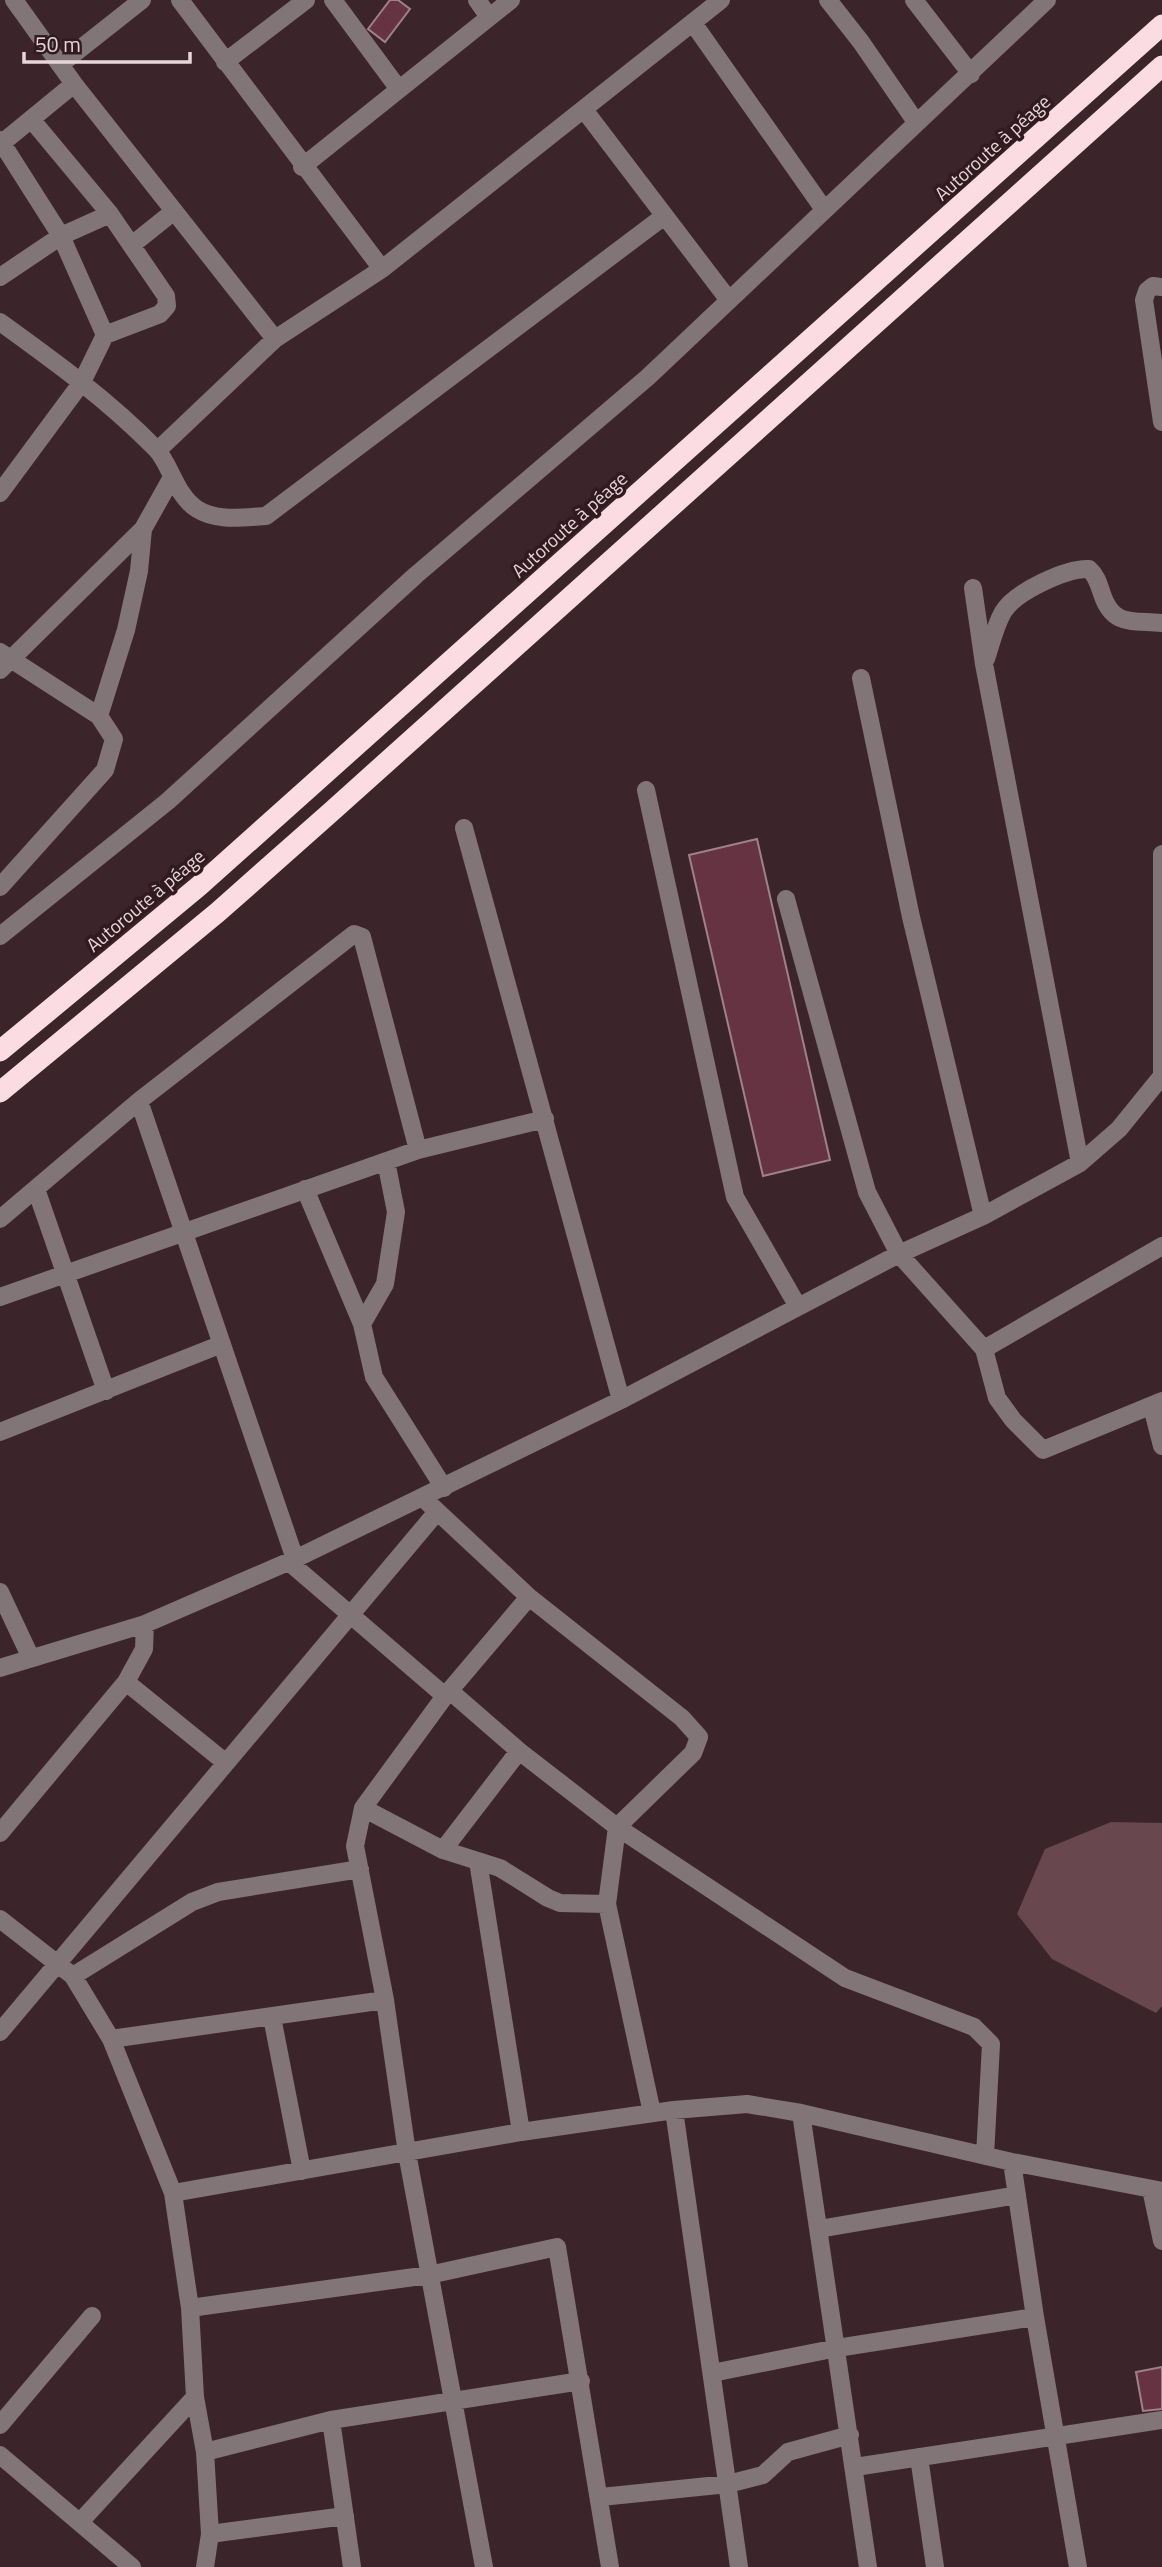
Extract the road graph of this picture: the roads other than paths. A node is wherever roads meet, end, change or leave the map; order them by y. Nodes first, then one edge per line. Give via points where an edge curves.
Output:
1 (14, 0) edge
2 (142, 0) edge
3 (180, 0) edge
4 (306, 0) edge
5 (333, 0) edge
6 (477, 0) edge
7 (511, 0) edge
8 (721, 0) edge
9 (828, 0) edge
10 (914, 0) edge
11 (1046, 0) edge
12 (489, 17) junction
13 (693, 23) junction
14 (1162, 25) edge
15 (225, 62) junction
16 (61, 64) junction
17 (1162, 66) edge
18 (971, 74) junction
19 (74, 84) junction
20 (398, 88) junction
21 (585, 111) junction
22 (31, 119) junction
23 (916, 122) junction
24 (1, 141) edge
25 (302, 167) junction
26 (823, 208) junction
27 (173, 212) junction
28 (110, 214) junction
29 (663, 217) junction
30 (61, 236) junction
31 (132, 244) junction
32 (382, 269) junction
33 (0, 277) edge
34 (1162, 287) edge
35 (728, 299) junction
36 (0, 322) edge
37 (105, 335) junction
38 (275, 339) junction
39 (82, 382) junction
40 (1162, 422) edge
41 (158, 450) junction
42 (171, 479) junction
43 (0, 493) edge
44 (144, 529) junction
45 (973, 589) dead end
46 (1162, 623) edge
47 (3, 660) edge
48 (984, 664) junction
49 (861, 678) dead end
50 (99, 716) junction
51 (646, 790) dead end
52 (464, 828) dead end
53 (1162, 857) edge
54 (0, 887) edge
55 (786, 900) dead end
56 (0, 936) edge
57 (0, 1051) edge
58 (1162, 1077) edge
59 (0, 1092) edge
60 (139, 1101) junction
61 (545, 1119) junction
62 (418, 1150) junction
63 (386, 1161) junction
64 (1080, 1163) junction
65 (36, 1189) junction
66 (306, 1189) junction
67 (983, 1216) junction
68 (0, 1219) edge
69 (185, 1233) junction
70 (1162, 1246) edge
71 (900, 1254) junction
72 (65, 1272) junction
73 (0, 1297) edge
74 (797, 1305) junction
75 (362, 1324) junction
76 (222, 1344) junction
77 (984, 1349) junction
78 (106, 1391) junction
79 (621, 1400) junction
80 (1157, 1404) edge
81 (0, 1432) edge
82 (1162, 1446) edge
83 (444, 1488) junction
84 (423, 1498) junction
85 (436, 1513) junction
86 (292, 1560) junction
87 (0, 1592) edge
88 (529, 1597) junction
89 (350, 1615) junction
90 (145, 1624) junction
91 (30, 1656) junction
92 (0, 1668) edge
93 (126, 1682) junction
94 (447, 1694) junction
95 (519, 1751) junction
96 (226, 1763) junction
97 (363, 1808) junction
98 (617, 1827) junction
99 (0, 1833) edge
100 (443, 1850) junction
101 (478, 1861) junction
102 (360, 1869) junction
103 (607, 1905) junction
104 (0, 1919) edge
105 (56, 1965) junction
106 (73, 1976) junction
107 (385, 2000) junction
108 (272, 2017) junction
109 (0, 2032) edge
110 (111, 2039) junction
111 (674, 2110) junction
112 (652, 2113) junction
113 (801, 2113) junction
114 (521, 2132) junction
115 (407, 2153) junction
116 (985, 2156) junction
117 (1012, 2162) junction
118 (302, 2171) junction
119 (1157, 2190) edge
120 (173, 2193) junction
121 (1017, 2195) junction
122 (819, 2229) junction
123 (1162, 2241) edge
124 (429, 2274) junction
125 (190, 2308) junction
126 (92, 2316) dead end
127 (1035, 2317) junction
128 (837, 2348) junction
129 (712, 2373) junction
130 (581, 2381) junction
131 (195, 2397) junction
132 (454, 2399) junction
133 (331, 2420) junction
134 (1162, 2420) edge
135 (0, 2425) edge
136 (850, 2435) junction
137 (1057, 2436) junction
138 (205, 2452) junction
139 (0, 2455) edge
140 (919, 2457) junction
141 (855, 2467) junction
142 (728, 2484) junction
143 (600, 2497) junction
144 (345, 2516) junction
145 (80, 2522) junction
146 (210, 2534) junction
147 (930, 2566) edge
148 (132, 2567) edge
149 (205, 2567) edge
150 (352, 2567) edge
151 (484, 2567) edge
152 (610, 2567) edge
153 (739, 2567) edge
154 (867, 2567) edge
155 (1078, 2567) edge

1 - 16 street
2 - 16 street
3 - 15 street
4 - 15 street
5 - 20 street
6 - 12 street
7 - 12 street
8 - 13 street
9 - 23 street
10 - 18 street
11 - 18 street
12 - 20 street
13 - 21 street
13 - 26 street
14 - 57 highway, Autoroute à péage via 199,886
15 - 25 street
16 - 19 street
17 - 59 highway via 270,866
18 - 23 street
19 - 22 street
19 - 27 street
20 - 25 street
21 - 29 street
21 - 32 street
22 - 24 street
22 - 28 street
23 - 26 street
24 - 30 street
25 - 32 street
26 - 35 street
27 - 31 street
27 - 38 street
28 - 30 street
28 - 31 street
29 - 35 street
29 - 42 street via 266,516 222,518 197,509
30 - 33 street
30 - 37 street
31 - 37 street via 166,296 167,306 160,314
32 - 38 street
34 - 40 street via 1153,286 1144,300
35 - 56 street via 648,377 416,575 168,800
36 - 39 street
37 - 39 street
38 - 41 street
39 - 41 street
39 - 43 street
41 - 42 street
42 - 44 street
44 - 47 street
44 - 50 street via 126,630
45 - 48 street
46 - 48 street via 1115,617 1095,575 1082,569 1040,583 1004,611
47 - 50 street
48 - 64 street
49 - 67 street via 911,917
50 - 54 street via 114,739 105,770
51 - 74 street via 736,1196
52 - 61 street
53 - 58 street
55 - 71 street via 867,1192
58 - 64 street via 1119,1129
60 - 62 street via 358,933
60 - 65 street
60 - 69 street
61 - 62 street
61 - 79 street
62 - 63 street
63 - 66 street
63 - 75 street via 396,1212 385,1284
64 - 67 street
65 - 68 street
65 - 72 street
66 - 69 street
66 - 75 street
67 - 71 street
69 - 72 street
69 - 76 street
70 - 77 street
71 - 74 street
71 - 77 street
72 - 73 street
72 - 78 street
74 - 79 street
75 - 83 street via 374,1377
76 - 78 street
76 - 86 street
77 - 80 street via 997,1398 1043,1450
78 - 81 street
79 - 83 street
80 - 82 street
83 - 84 street
84 - 85 street
84 - 86 street
85 - 88 street
85 - 89 street
86 - 89 street
86 - 90 street
87 - 91 street
88 - 94 street
88 - 98 street via 682,1718 699,1737 693,1753
89 - 94 street
89 - 96 street
90 - 91 street
90 - 93 street via 144,1649
91 - 92 street
93 - 96 street
93 - 99 street
94 - 95 street
94 - 97 street
95 - 98 street
95 - 100 street
96 - 105 street
97 - 100 street
97 - 102 street via 355,1846
98 - 103 street
98 - 116 street via 845,1978 974,2027 991,2044
100 - 101 street
101 - 103 street via 500,1868 560,1903
101 - 114 street
102 - 106 street via 218,1892 192,1902
102 - 107 street
103 - 112 street
104 - 105 street
105 - 106 street
105 - 109 street
106 - 110 street
107 - 108 street
107 - 115 street
108 - 110 street
108 - 118 street
110 - 120 street
111 - 112 street
111 - 113 street via 747,2104
111 - 129 street
112 - 114 street
113 - 116 street
113 - 122 street
114 - 115 street
115 - 118 street
115 - 124 street
116 - 117 street
117 - 119 street
117 - 121 street
118 - 120 street
119 - 123 street
120 - 125 street
121 - 122 street
121 - 127 street
122 - 128 street
124 - 125 street
124 - 130 street via 557,2247
124 - 132 street
125 - 131 street
126 - 135 street
127 - 128 street
127 - 137 street
128 - 129 street
128 - 136 street
129 - 142 street
130 - 132 street
130 - 143 street
131 - 138 street
131 - 145 street
132 - 133 street
132 - 151 street
133 - 138 street
133 - 144 street
134 - 137 street
136 - 141 street
136 - 142 street via 788,2452 763,2475
137 - 140 street
137 - 155 street
138 - 146 street
139 - 145 street
140 - 141 street
140 - 147 street
141 - 154 street
142 - 143 street
142 - 153 street
143 - 152 street
144 - 146 street
144 - 150 street
145 - 148 street
146 - 149 street

